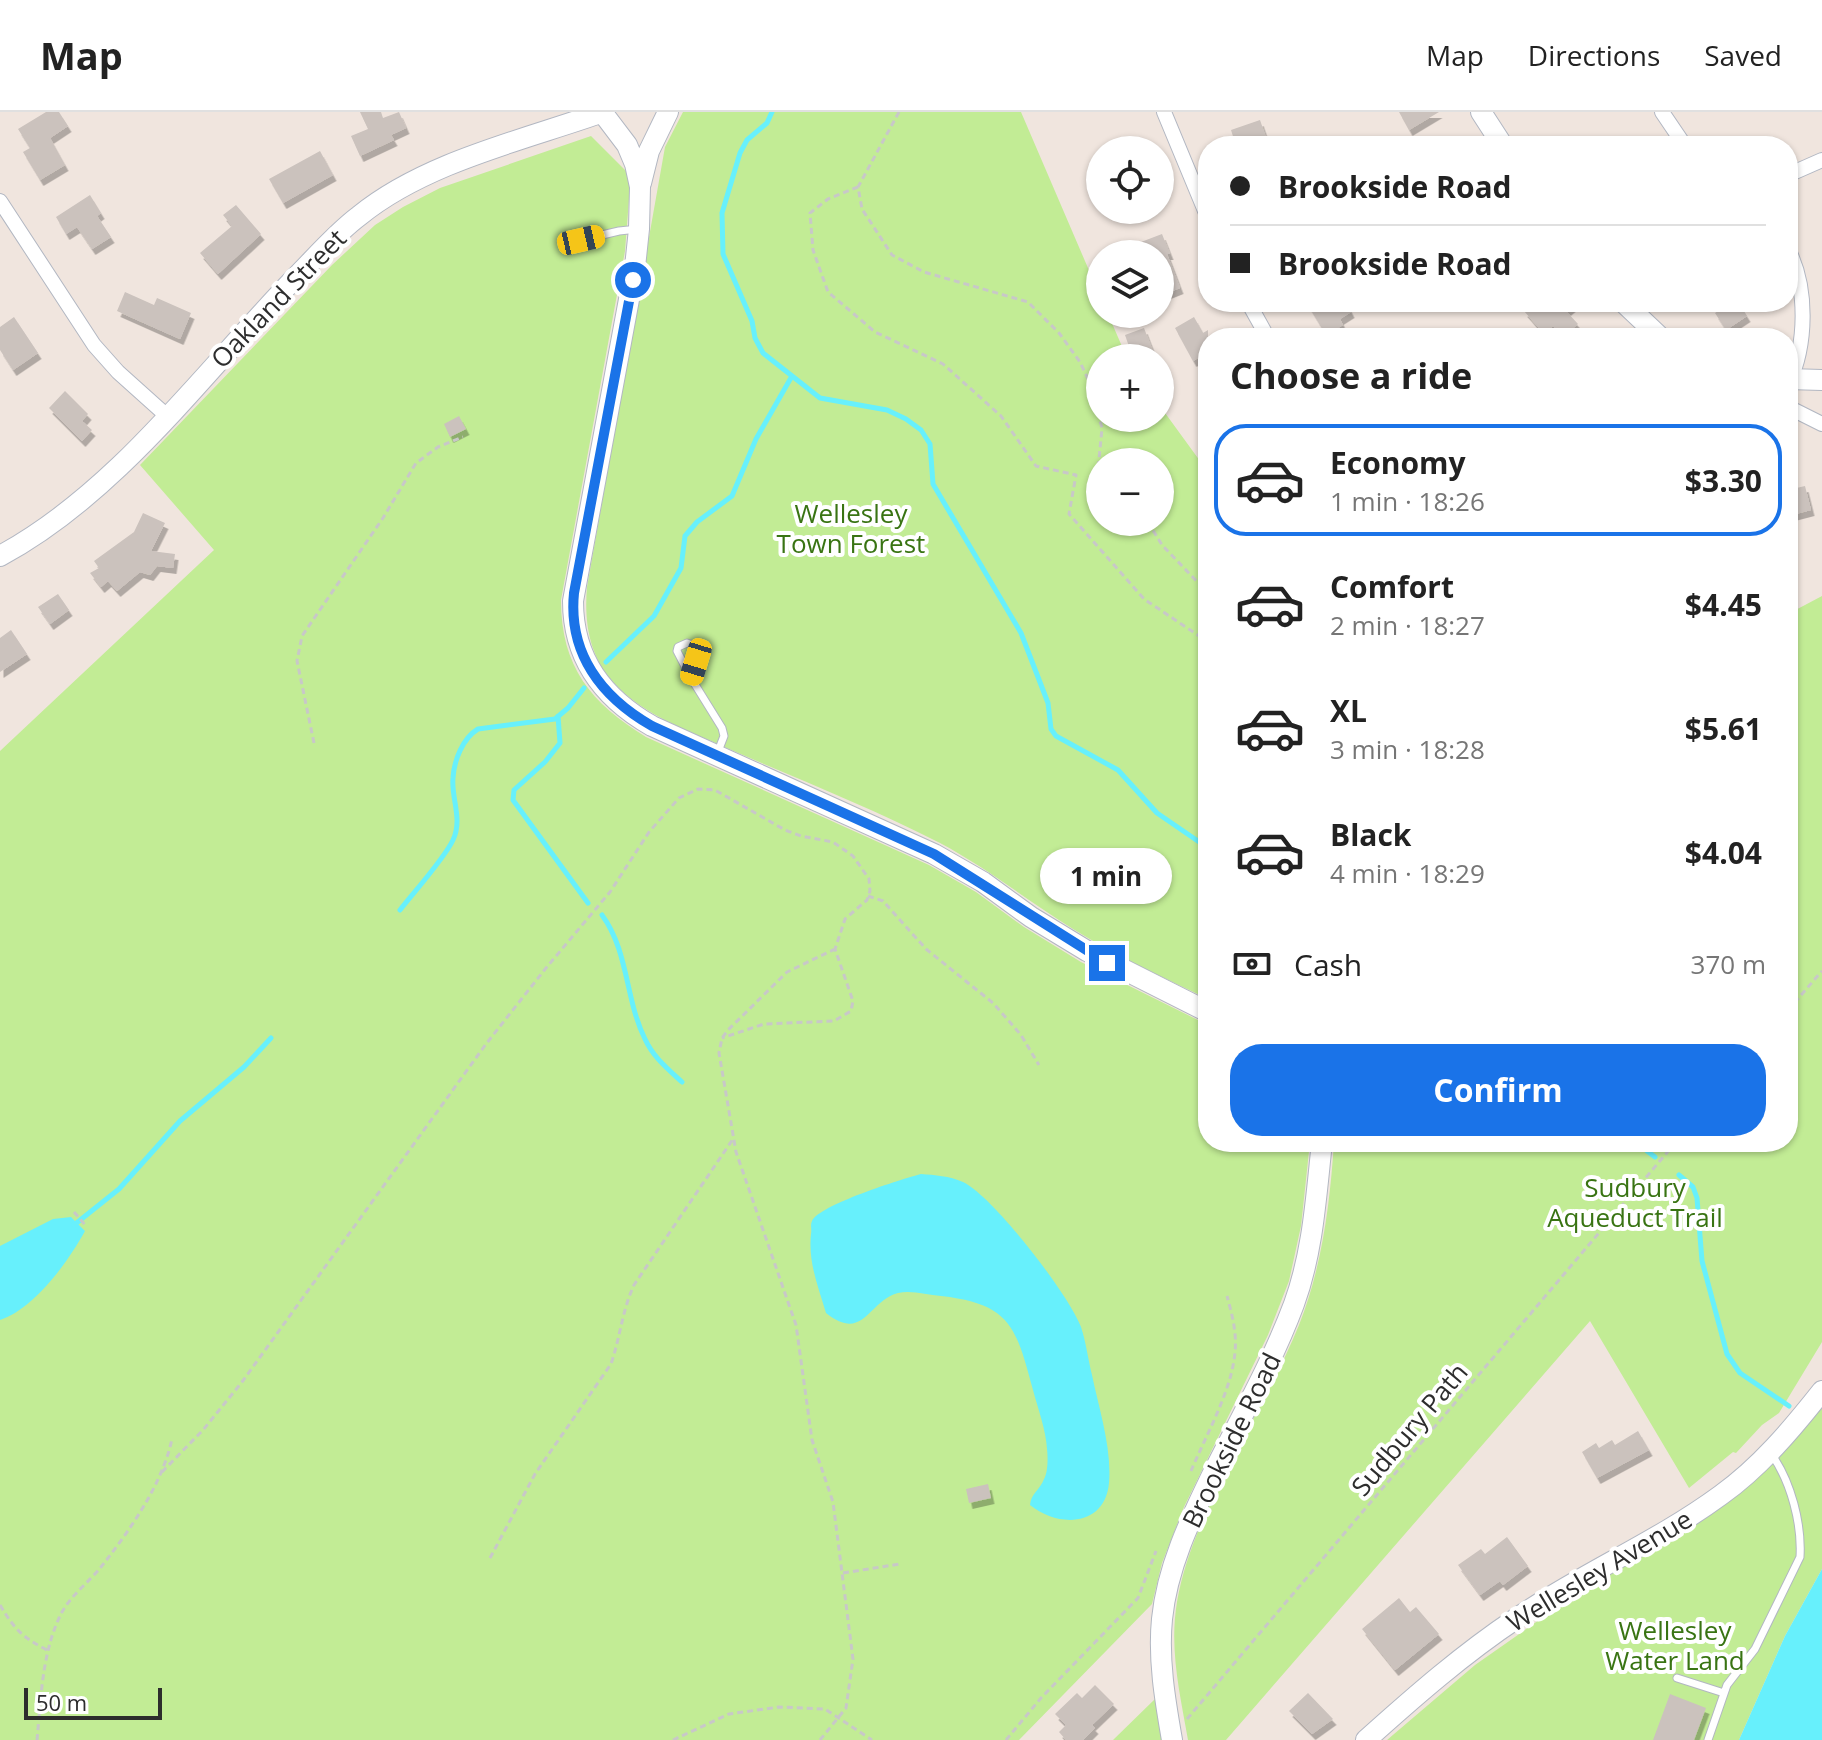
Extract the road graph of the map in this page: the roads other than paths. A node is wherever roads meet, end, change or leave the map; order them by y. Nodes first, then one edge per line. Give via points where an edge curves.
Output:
1 (603, 112) edge
2 (668, 112) edge
3 (1164, 112) edge
4 (1481, 112) edge
5 (1662, 112) edge
6 (1497, 136) edge
7 (1678, 136) edge
8 (1822, 160) edge
9 (1798, 171) edge
10 (640, 187) junction
11 (1198, 194) edge
12 (0, 201) edge
13 (639, 229) junction
14 (581, 240) dead end
15 (1798, 274) edge
16 (1634, 312) edge
17 (1650, 328) edge
18 (1798, 351) edge
19 (1822, 380) edge
20 (1798, 381) edge
21 (1798, 412) edge
22 (167, 416) junction
23 (1822, 424) edge
24 (0, 556) edge
25 (691, 678) dead end
26 (716, 756) junction
27 (1198, 1007) edge
28 (1321, 1152) edge
29 (1822, 1391) edge
30 (1770, 1452) junction
31 (1677, 1678) dead end
32 (1724, 1693) junction
33 (1172, 1738) edge
34 (1366, 1740) edge
35 (1708, 1740) edge

1 - 10 street via 631,155
1 - 22 street, Oakland Street via 438,171 371,207 318,254
2 - 10 street via 649,151
3 - 11 street
4 - 6 street
5 - 7 street
8 - 9 street
10 - 13 street
12 - 22 street via 94,345
13 - 14 lane
13 - 26 street via 575,585 574,625 585,662 612,699 652,726
15 - 18 street
16 - 17 street
19 - 20 street
21 - 23 street
22 - 24 street, Oakland Street via 77,503
25 - 26 lane via 722,728
26 - 27 street via 934,854 1087,951
28 - 33 street, Brookside Road via 1313,1228 1294,1303 1195,1511 1168,1583 1161,1639
29 - 30 street, Wellesley Avenue
30 - 32 lane via 1788,1487 1800,1557 1760,1640
30 - 34 street, Wellesley Avenue via 1711,1502 1486,1640
31 - 32 lane
32 - 35 lane

